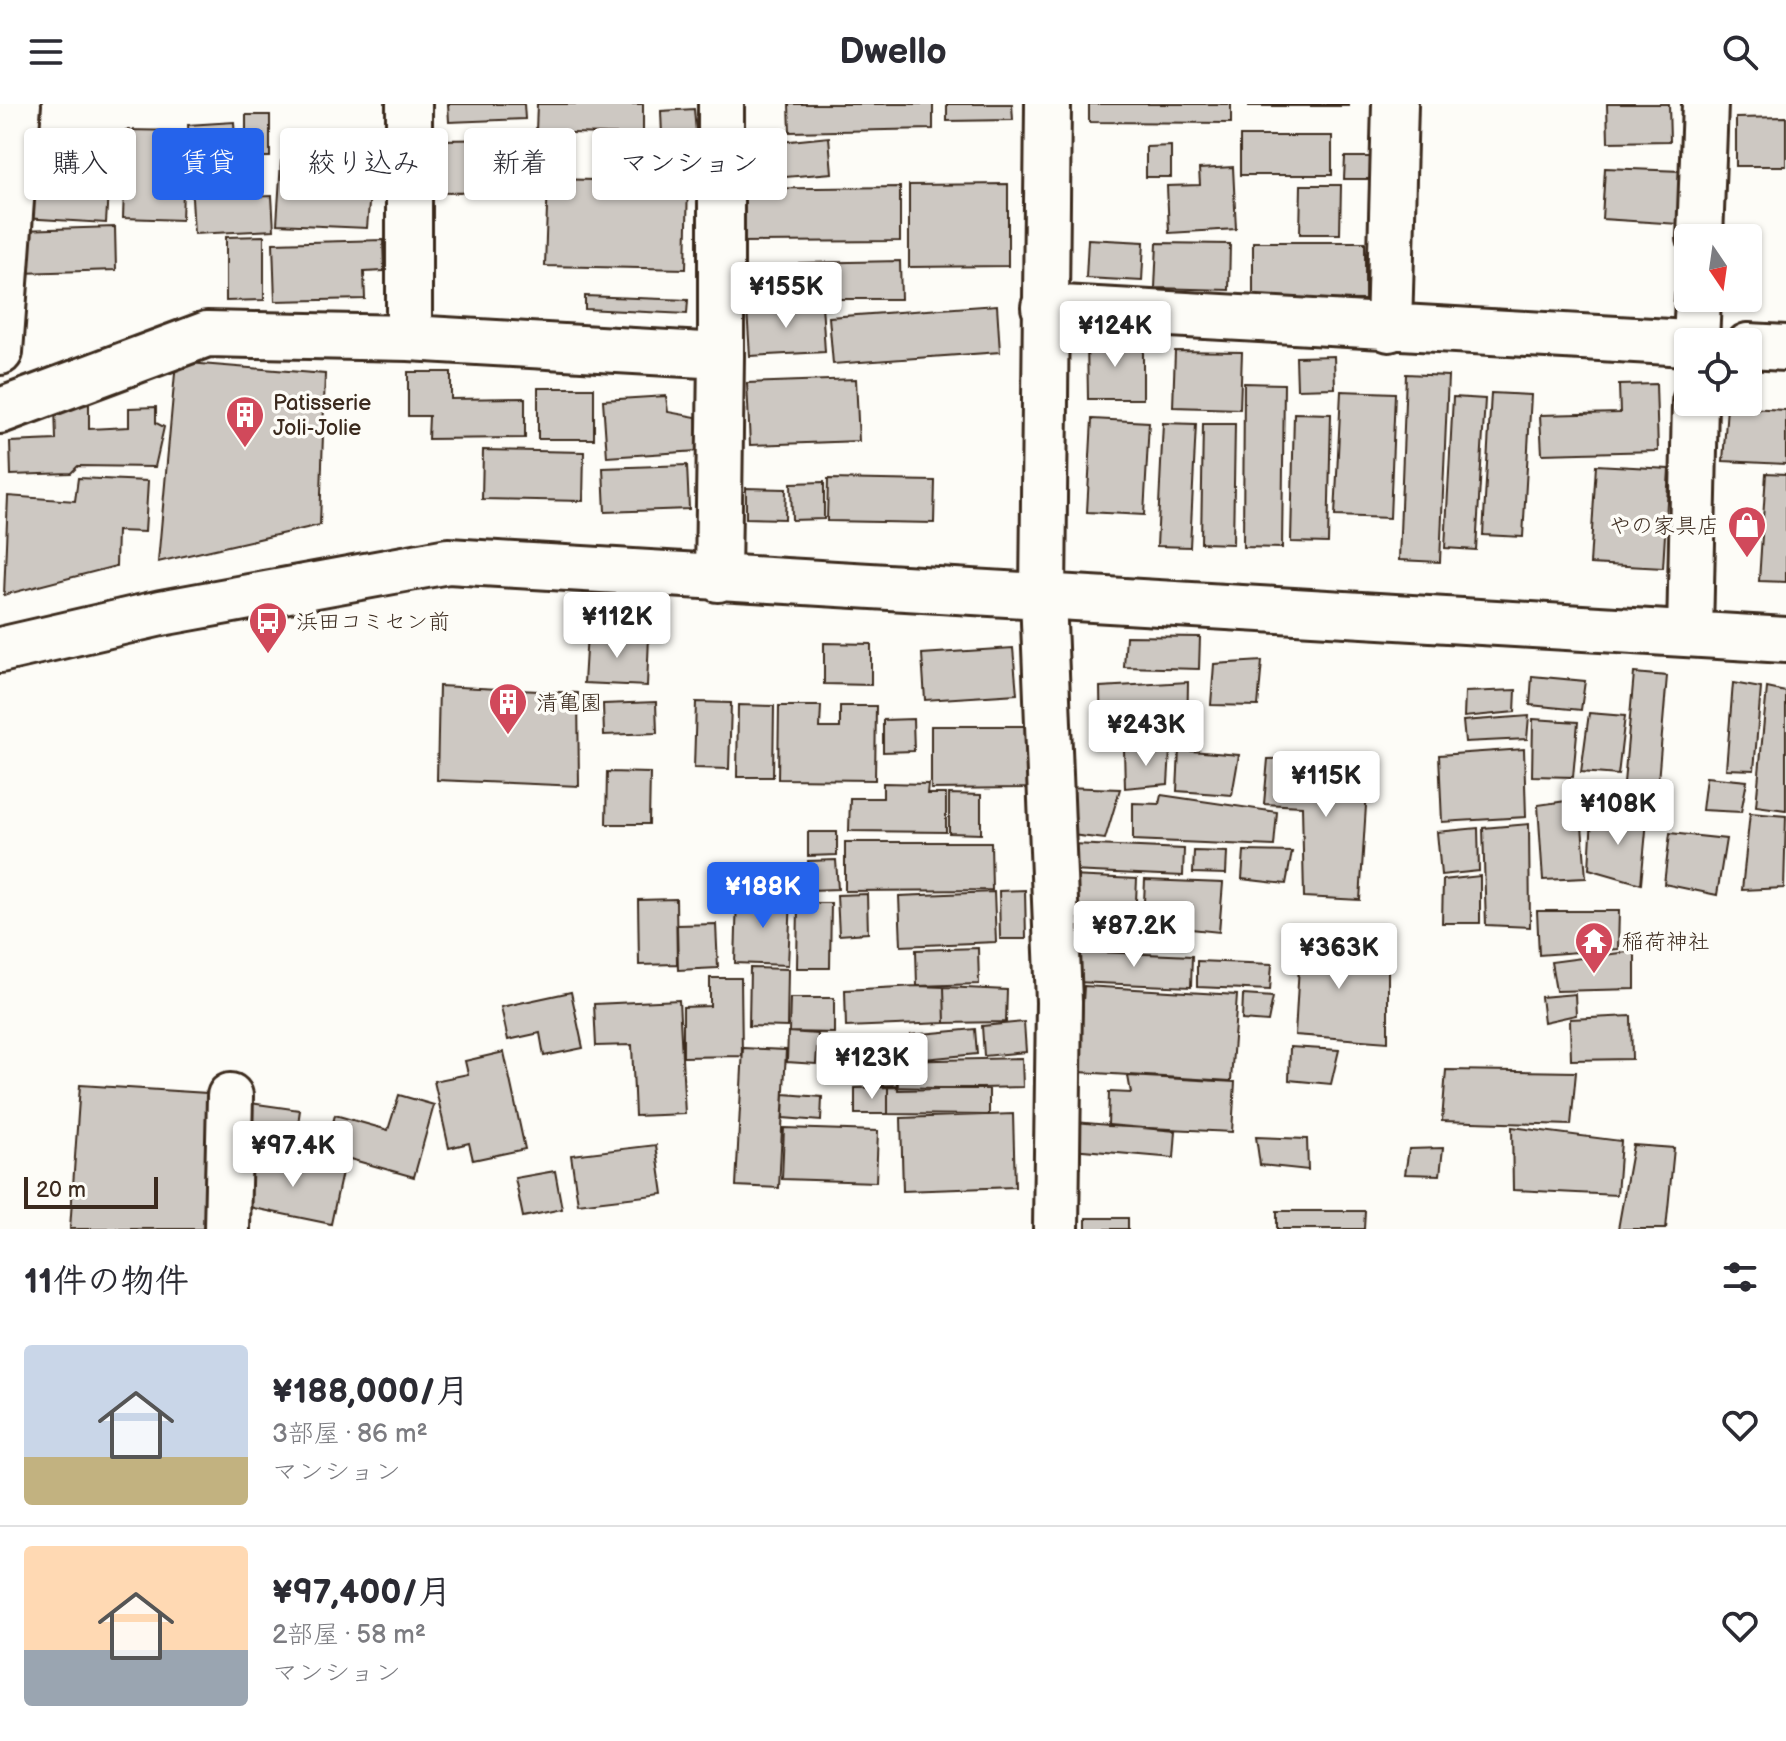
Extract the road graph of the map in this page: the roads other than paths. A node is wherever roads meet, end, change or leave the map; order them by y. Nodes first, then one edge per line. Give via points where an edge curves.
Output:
1 (18, 104) edge
2 (409, 104) edge
3 (721, 104) edge
4 (1048, 104) edge
5 (1395, 104) edge
6 (1705, 104) edge
7 (1701, 224) edge
8 (1044, 307) junction
9 (1389, 329) junction
10 (409, 338) junction
11 (1674, 342) edge
12 (1762, 347) edge
13 (1786, 348) edge
14 (0, 352) edge
15 (721, 356) junction
16 (0, 411) edge
17 (1695, 416) edge
18 (718, 579) junction
19 (1043, 597) junction
20 (1690, 634) junction
21 (1786, 640) edge
22 (0, 650) edge
23 (230, 1096) dead end
24 (227, 1229) edge
25 (1056, 1229) edge

1 - 14 street
2 - 10 street
3 - 15 street
4 - 8 street
5 - 9 street
6 - 7 street
8 - 9 street
8 - 19 street
9 - 11 street
10 - 15 street
10 - 16 street via 207,334
12 - 13 street
15 - 18 street
17 - 20 street
18 - 19 street
18 - 22 street via 448,561 161,613
19 - 20 street
19 - 25 street via 1059,1002
20 - 21 street
23 - 24 street

